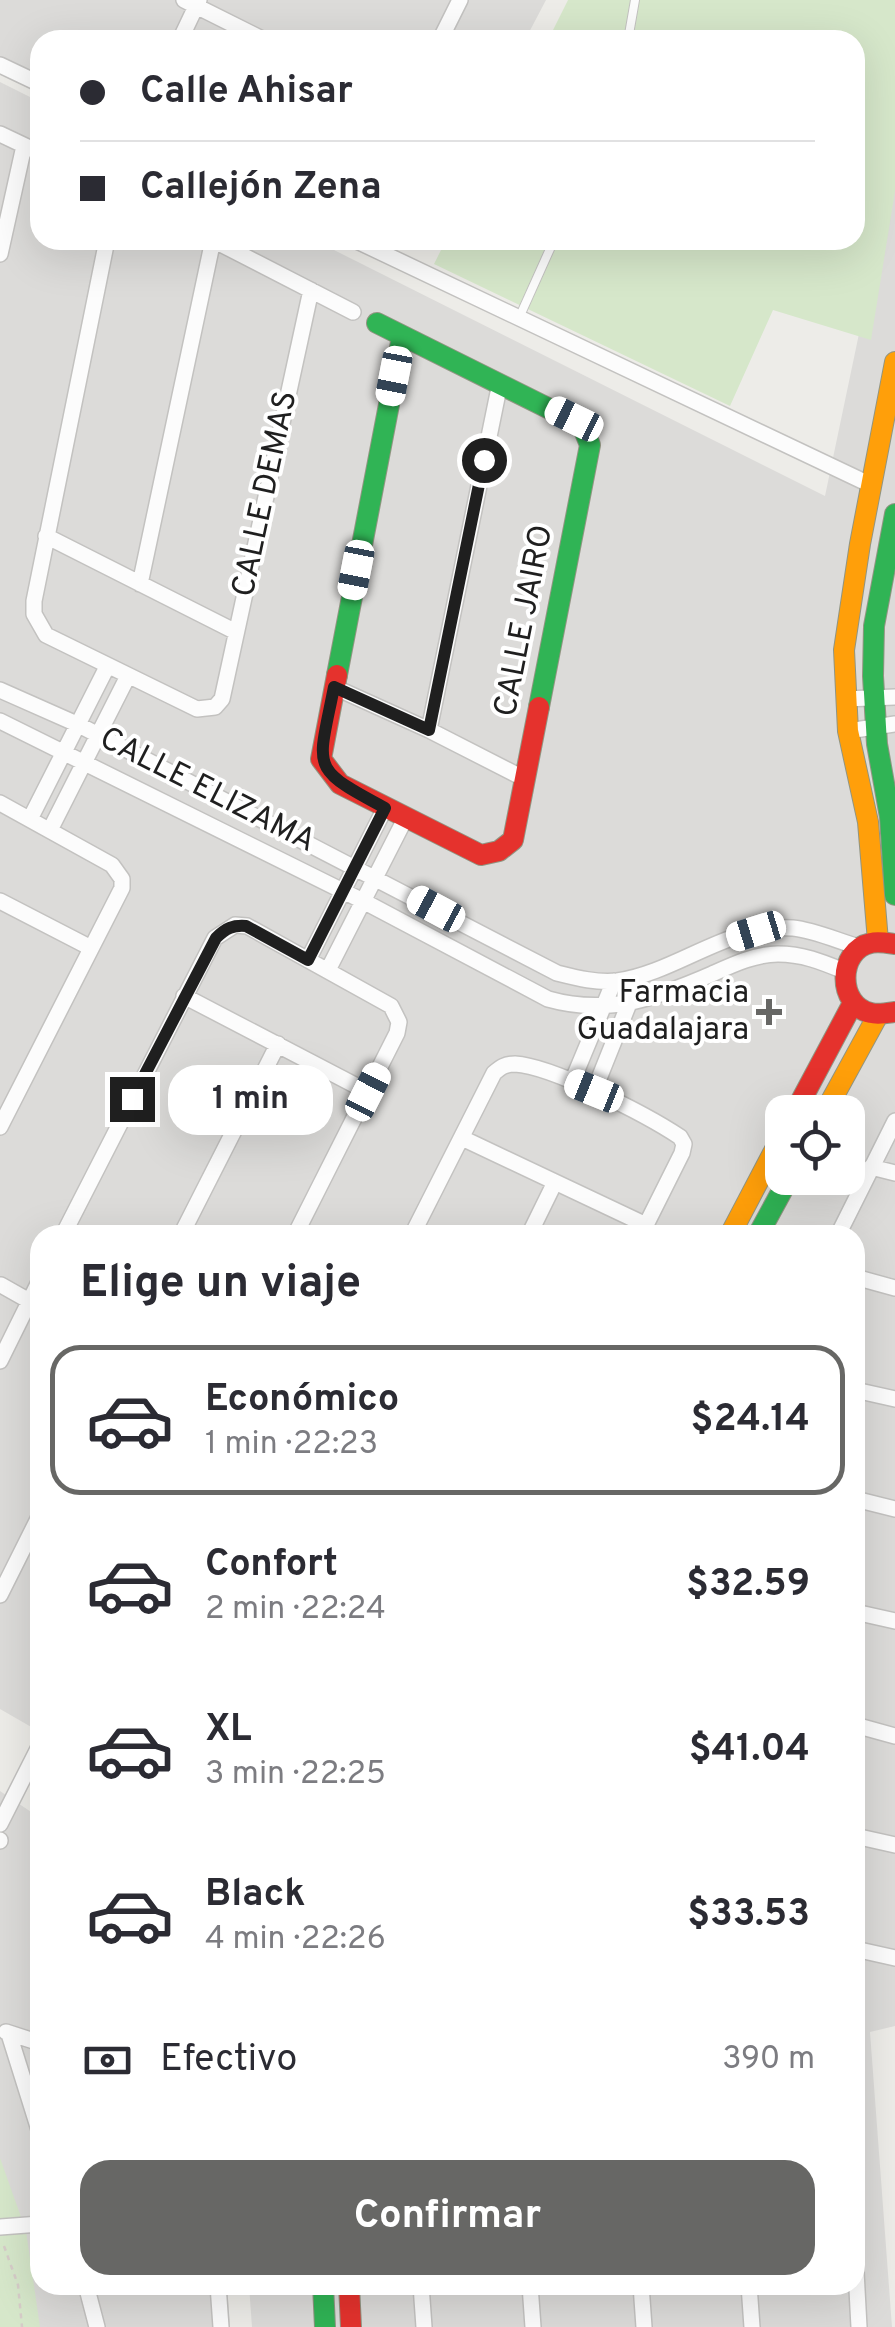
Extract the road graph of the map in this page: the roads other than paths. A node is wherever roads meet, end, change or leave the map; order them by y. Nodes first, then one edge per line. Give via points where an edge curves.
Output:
1 (460, 0) edge
2 (635, 0) edge
3 (193, 2) edge
4 (183, 30) edge
5 (245, 30) edge
6 (445, 30) edge
7 (630, 30) edge
8 (0, 65) edge
9 (30, 79) edge
10 (0, 134) edge
11 (30, 149) edge
12 (30, 156) edge
13 (105, 250) edge
14 (211, 250) edge
15 (232, 250) edge
16 (375, 250) edge
17 (549, 250) edge
18 (0, 254) edge
19 (310, 290) junction
20 (353, 312) dead end
21 (518, 318) junction
22 (376, 324) dead end
23 (402, 336) junction
24 (895, 362) edge
25 (500, 383) junction
26 (890, 414) edge
27 (887, 442) edge
28 (871, 485) junction
29 (895, 514) edge
30 (46, 536) junction
31 (140, 584) junction
32 (236, 632) junction
33 (107, 667) junction
34 (128, 678) junction
35 (334, 687) junction
36 (0, 690) edge
37 (884, 697) edge
38 (845, 698) junction
39 (0, 721) edge
40 (79, 725) junction
41 (885, 725) edge
42 (429, 730) junction
43 (848, 730) junction
44 (98, 735) junction
45 (64, 753) junction
46 (84, 762) junction
47 (525, 779) junction
48 (0, 803) edge
49 (385, 808) junction
50 (893, 817) edge
51 (30, 819) junction
52 (405, 819) junction
53 (50, 830) junction
54 (356, 867) junction
55 (375, 877) junction
56 (343, 892) junction
57 (895, 895) edge
58 (363, 901) junction
59 (0, 902) edge
60 (877, 944) edge
61 (91, 948) junction
62 (308, 960) junction
63 (328, 970) junction
64 (844, 971) junction
65 (640, 976) junction
66 (614, 981) junction
67 (184, 996) junction
68 (853, 1002) junction
69 (629, 1004) junction
70 (606, 1008) junction
71 (887, 1013) edge
72 (278, 1044) junction
73 (572, 1082) junction
74 (594, 1091) junction
75 (368, 1092) junction
76 (804, 1095) edge
77 (836, 1095) edge
78 (895, 1121) edge
79 (0, 1127) edge
80 (462, 1138) junction
81 (765, 1168) edge
82 (871, 1168) junction
83 (895, 1173) edge
84 (555, 1182) junction
85 (780, 1195) edge
86 (68, 1225) edge
87 (186, 1225) edge
88 (299, 1225) edge
89 (417, 1225) edge
90 (534, 1225) edge
91 (635, 1225) edge
92 (646, 1225) edge
93 (735, 1225) edge
94 (763, 1225) edge
95 (843, 1225) edge
96 (865, 1279) edge
97 (1, 1286) edge
98 (895, 1288) edge
99 (30, 1302) edge
100 (30, 1311) edge
101 (0, 1360) edge
102 (865, 1392) edge
103 (895, 1399) edge
104 (865, 1502) edge
105 (895, 1509) edge
106 (30, 1535) edge
107 (0, 1594) edge
108 (865, 1614) edge
109 (895, 1621) edge
110 (865, 1728) edge
111 (895, 1736) edge
112 (30, 1765) edge
113 (0, 1824) edge
114 (865, 1838) edge
115 (895, 1846) edge
116 (865, 1950) edge
117 (895, 1958) edge
118 (4, 2032) edge
119 (30, 2040) edge
120 (30, 2105) edge
121 (30, 2224) edge
122 (0, 2226) edge
123 (89, 2295) edge
124 (219, 2295) edge
125 (323, 2295) edge
126 (349, 2295) edge
127 (422, 2295) edge
128 (531, 2295) edge
129 (642, 2295) edge
130 (750, 2295) edge
131 (857, 2295) edge
132 (98, 2327) edge
133 (221, 2327) edge
134 (325, 2327) edge
135 (350, 2327) edge
136 (424, 2327) edge
137 (534, 2327) edge
138 (644, 2327) edge
139 (752, 2327) edge
140 (859, 2327) edge

1 - 6 street
2 - 7 lane
3 - 4 street
3 - 5 street
8 - 9 street
10 - 11 street
12 - 18 street
13 - 30 street
14 - 31 street
15 - 19 street
16 - 21 street
17 - 21 lane
19 - 20 street
19 - 32 street, CALLE DEMAS
21 - 28 street
22 - 23 street
23 - 25 street
23 - 35 street
24 - 26 street
25 - 42 street
25 - 47 street, CALLE JAIRO via 574,419 590,445
26 - 27 street
27 - 28 street
28 - 38 street via 844,650
29 - 37 street via 874,626
30 - 31 street
30 - 33 street via 34,614 46,635
31 - 32 street
32 - 34 street, CALLE DEMAS via 215,707 197,710
33 - 34 street
33 - 40 street
34 - 44 street
35 - 42 street
35 - 49 street via 322,759 340,784
36 - 40 street, CALLE ELIZAMA
37 - 38 street
37 - 41 street
38 - 43 street
39 - 45 street, CALLE ELIZAMA
40 - 44 street, CALLE ELIZAMA
40 - 45 street
41 - 43 street
41 - 50 street
42 - 47 street
43 - 60 street via 868,822
44 - 46 street
44 - 54 street, CALLE ELIZAMA
45 - 46 street, CALLE ELIZAMA
45 - 51 street
46 - 53 street
46 - 56 street, CALLE ELIZAMA
47 - 52 street, CALLE JAIRO via 513,840 504,850 481,855
48 - 51 street
49 - 52 street
49 - 54 street
50 - 57 street
51 - 53 street
52 - 55 street
53 - 61 street via 112,865 122,878
54 - 55 street, CALLE ELIZAMA
54 - 56 street
55 - 58 street
55 - 66 street, CALLE ELIZAMA via 557,973
56 - 58 street, CALLE ELIZAMA
56 - 62 street
58 - 63 street
58 - 70 street, CALLE ELIZAMA via 548,1000
59 - 61 street
60 - 64 street via 852,954
60 - 65 street, CALLE ELIZAMA via 794,928 756,931
61 - 79 street
62 - 63 street
62 - 67 street via 235,925 216,938
63 - 75 street via 391,1006 400,1022
64 - 68 street
64 - 69 street, CALLE ELIZAMA via 805,955 773,954
65 - 66 street, CALLE ELIZAMA
65 - 69 street
66 - 70 street
67 - 72 street
67 - 86 street
68 - 71 street via 869,1013
68 - 76 street
69 - 70 street, CALLE ELIZAMA
69 - 74 street
70 - 73 street
71 - 77 street
72 - 75 street
72 - 87 street
73 - 74 street
73 - 80 street via 519,1064 502,1066
74 - 92 street via 684,1144
75 - 88 street
78 - 82 street
80 - 84 street
80 - 89 street
81 - 93 street
82 - 83 street
82 - 95 street
84 - 90 street
84 - 91 street
85 - 94 street
96 - 98 street
97 - 99 street
100 - 101 street
102 - 103 street
104 - 105 street
106 - 107 street
108 - 109 street
110 - 111 street
112 - 113 street
114 - 115 street
116 - 117 street
118 - 119 street
118 - 120 street
121 - 122 street
123 - 132 street
124 - 133 street
125 - 134 street
126 - 135 street
127 - 136 street
128 - 137 street
129 - 138 street
130 - 139 street
131 - 140 street

